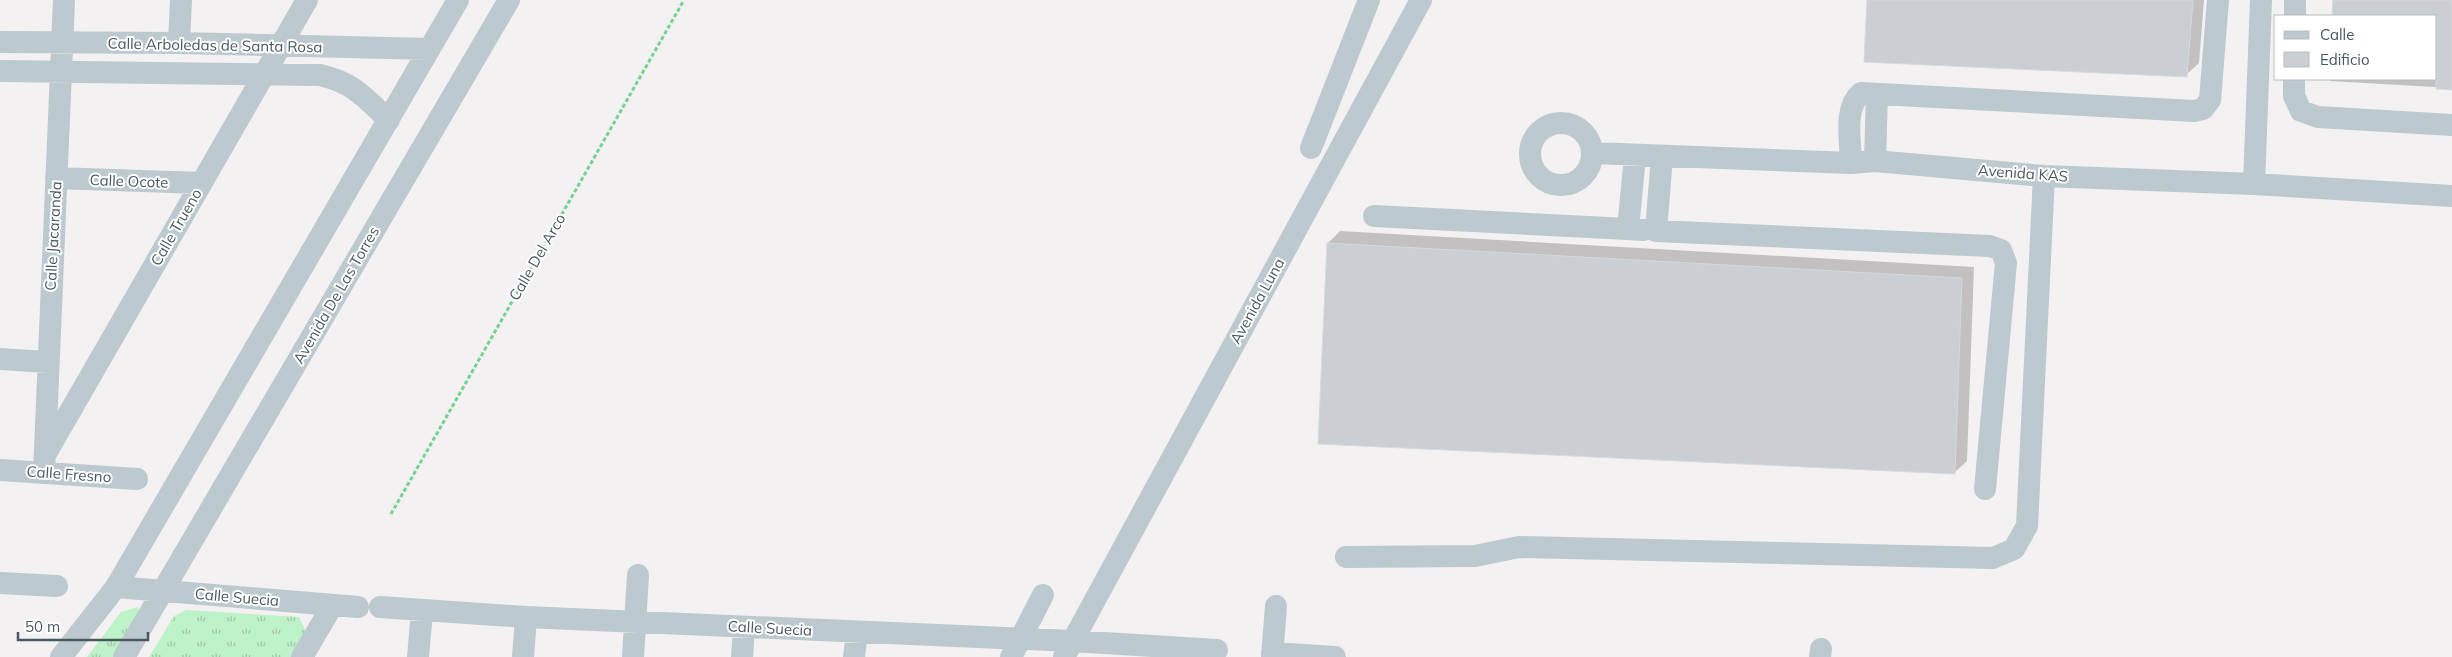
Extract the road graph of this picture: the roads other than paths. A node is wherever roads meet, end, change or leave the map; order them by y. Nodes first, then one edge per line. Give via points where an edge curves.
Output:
1 (64, 0) edge
2 (181, 0) edge
3 (458, 0) edge
4 (509, 0) edge
5 (1369, 0) edge
6 (1421, 0) edge
7 (2218, 0) edge
8 (2261, 0) edge
9 (2295, 0) edge
10 (299, 6) edge
11 (2295, 15) edge
12 (0, 42) edge
13 (62, 43) junction
14 (180, 43) junction
15 (279, 46) junction
16 (429, 49) junction
17 (0, 71) edge
18 (61, 71) junction
19 (264, 74) junction
20 (2294, 80) edge
21 (1877, 94) junction
22 (389, 120) junction
23 (2452, 125) edge
24 (1311, 148) dead end
25 (1594, 153) dead end
26 (1636, 156) junction
27 (1662, 156) junction
28 (1875, 162) junction
29 (1852, 163) junction
30 (2044, 176) junction
31 (56, 178) junction
32 (201, 183) junction
33 (2254, 184) junction
34 (2452, 196) edge
35 (1374, 216) dead end
36 (1628, 229) junction
37 (1656, 231) junction
38 (0, 359) edge
39 (47, 362) junction
40 (44, 464) junction
41 (0, 470) edge
42 (137, 478) dead end
43 (1985, 489) dead end
44 (1346, 557) dead end
45 (638, 575) dead end
46 (0, 583) edge
47 (57, 586) dead end
48 (116, 587) junction
49 (162, 591) junction
50 (1043, 595) dead end
51 (332, 606) junction
52 (1276, 606) dead end
53 (422, 611) junction
54 (526, 617) junction
55 (636, 621) junction
56 (744, 628) junction
57 (856, 632) junction
58 (1016, 648) edge
59 (1068, 649) edge
60 (1217, 650) dead end
61 (1160, 652) edge
62 (1272, 655) edge
63 (62, 657) edge
64 (124, 657) edge
65 (302, 657) edge
66 (418, 657) edge
67 (523, 657) edge
68 (633, 657) edge
69 (742, 657) edge
70 (854, 657) edge
71 (1335, 657) edge

1 - 13 street, Calle Jacaranda
2 - 14 street
3 - 16 street
4 - 49 street, Avenida De Las Torres
5 - 24 street
6 - 59 street, Avenida Luna
7 - 21 street via 2210,100 2203,109
8 - 33 street
9 - 11 street
10 - 15 street, Calle Trueno
12 - 13 street, Calle Arboledas de Santa Rosa
13 - 14 street, Calle Arboledas de Santa Rosa
13 - 18 street, Calle Jacaranda
14 - 15 street, Calle Arboledas de Santa Rosa
15 - 16 street, Calle Arboledas de Santa Rosa
15 - 19 street, Calle Trueno
16 - 22 street
17 - 18 street, Calle Arboledas de Santa Rosa
18 - 19 street, Calle Arboledas de Santa Rosa
18 - 31 street, Calle Jacaranda
19 - 22 street, Calle Arboledas de Santa Rosa via 320,75 342,80
19 - 32 street, Calle Trueno
20 - 23 street via 2294,96 2301,111 2318,117
21 - 28 street
21 - 29 street via 1861,93 1850,109
22 - 48 street
25 - 26 street, Avenida KAS
26 - 27 street, Avenida KAS
26 - 36 street
27 - 29 street, Avenida KAS
27 - 37 street
28 - 29 street, Avenida KAS
28 - 30 street, Avenida KAS
30 - 33 street, Avenida KAS
30 - 44 street via 2026,526 2014,548 1993,558 1519,547 1475,556
31 - 32 street, Calle Ocote
31 - 39 street, Calle Jacaranda
32 - 40 street, Calle Trueno
33 - 34 street, Avenida KAS
35 - 36 street
36 - 37 street
37 - 43 street via 1990,246 2001,250 2006,263
38 - 39 street
39 - 40 street, Calle Jacaranda
40 - 41 street, Calle Fresno
40 - 42 street, Calle Fresno
45 - 55 street
46 - 47 street
48 - 49 street, Calle Suecia
48 - 63 street
49 - 51 street, Calle Suecia
49 - 64 street, Avenida De Las Torres
50 - 58 street
51 - 53 street, Calle Suecia
51 - 65 street
52 - 62 street
53 - 54 street, Calle Suecia
53 - 66 street
54 - 55 street, Calle Suecia
54 - 67 street
55 - 56 street, Calle Suecia
55 - 68 street
56 - 57 street, Calle Suecia
56 - 69 street
57 - 58 street, Calle Suecia
57 - 70 street
58 - 59 street, Calle Suecia
59 - 61 street, Calle Suecia
60 - 61 street, Calle Suecia
62 - 71 street

